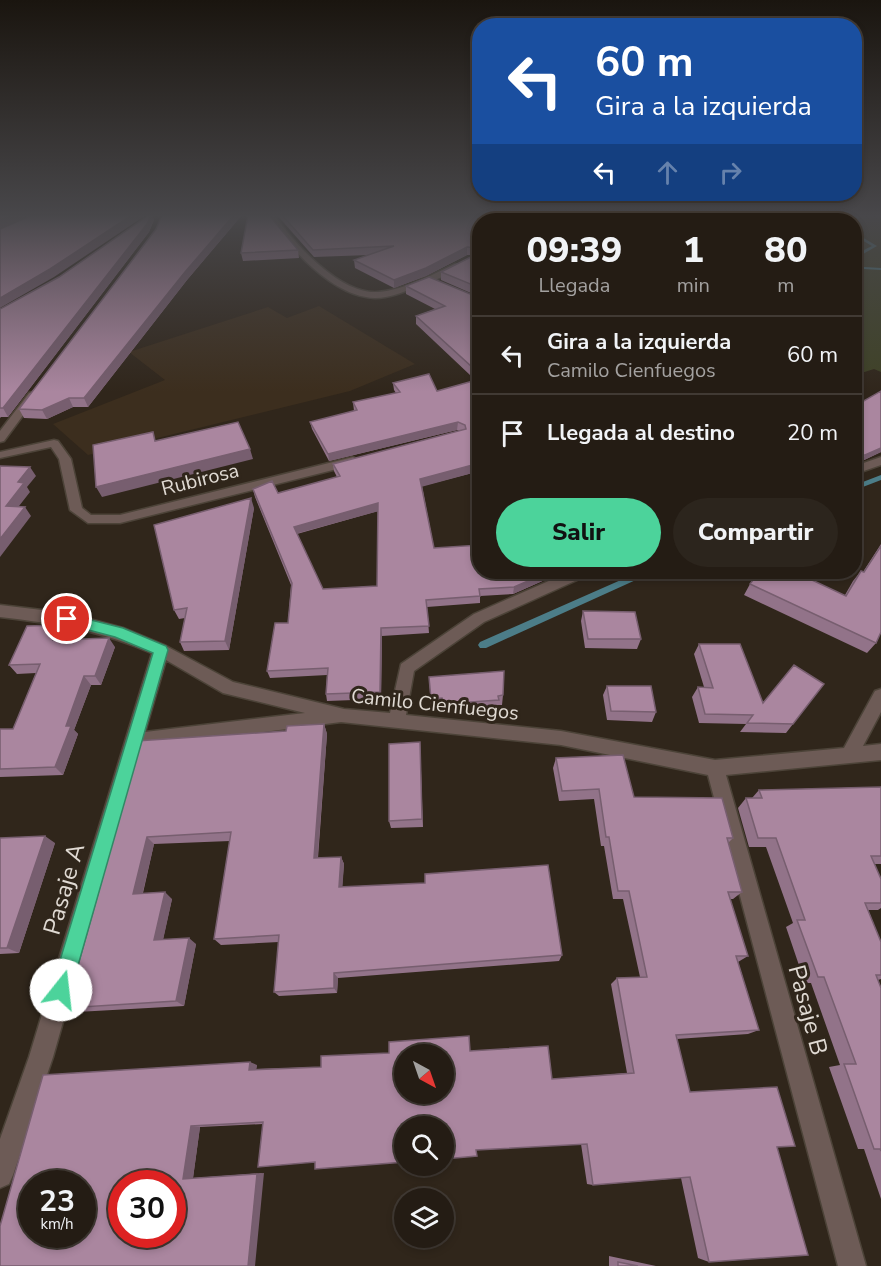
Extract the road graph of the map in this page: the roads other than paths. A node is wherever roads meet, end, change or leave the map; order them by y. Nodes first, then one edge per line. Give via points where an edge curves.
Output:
1 (328, 274) edge
2 (438, 274) edge
3 (427, 279) junction
4 (438, 284) edge
5 (42, 382) edge
6 (0, 439) edge
7 (0, 455) edge
8 (370, 457) edge
9 (881, 461) edge
10 (862, 468) edge
11 (565, 579) edge
12 (0, 610) edge
13 (161, 650) junction
14 (881, 696) edge
15 (344, 716) junction
16 (397, 720) junction
17 (134, 741) junction
18 (881, 752) edge
19 (849, 755) junction
20 (716, 768) junction
21 (0, 1175) edge
22 (852, 1266) edge

1 - 3 street via 350,290 373,296
2 - 3 street
3 - 4 street
5 - 6 street
7 - 8 street, Rubirosa via 54,443 65,459 76,510 88,519 120,519
9 - 10 street
11 - 16 street via 479,618 407,668
12 - 13 street, Camilo Cienfuegos via 67,619 118,632
13 - 15 street, Camilo Cienfuegos via 229,688
13 - 17 street, Pasaje A
14 - 19 street
15 - 16 street, Camilo Cienfuegos
15 - 17 street
16 - 20 street, Camilo Cienfuegos via 561,738
17 - 21 street, Pasaje A via 40,1057
18 - 19 street, Camilo Cienfuegos
19 - 20 street, Camilo Cienfuegos
20 - 22 street, Pasaje B

